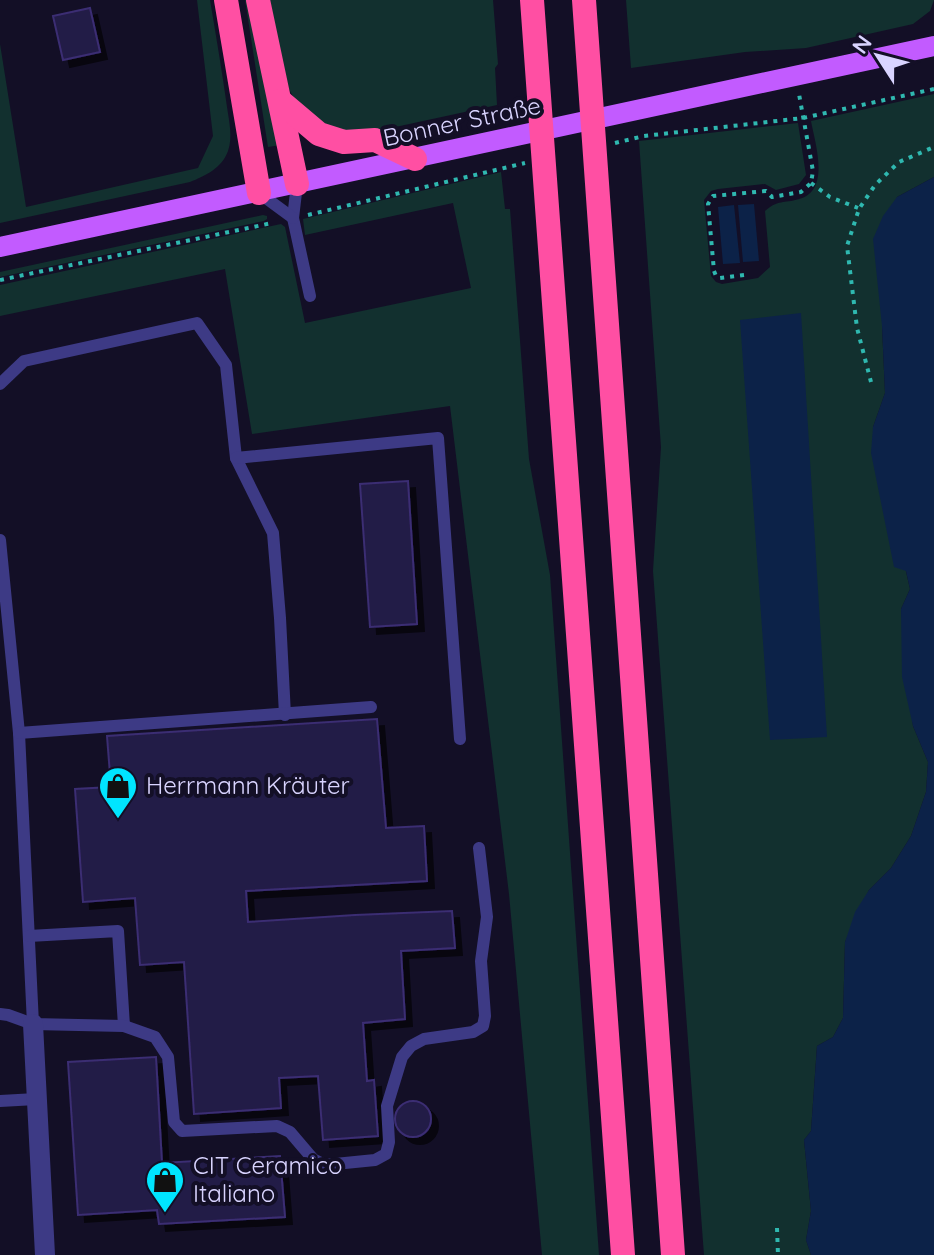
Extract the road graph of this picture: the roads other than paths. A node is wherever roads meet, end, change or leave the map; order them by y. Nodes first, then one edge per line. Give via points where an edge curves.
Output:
1 (226, 0) edge
2 (258, 0) edge
3 (532, 0) edge
4 (584, 0) edge
5 (934, 46) edge
6 (280, 101) junction
7 (415, 159) junction
8 (297, 184) junction
9 (259, 193) junction
10 (293, 218) junction
11 (0, 247) edge
12 (310, 296) dead end
13 (0, 384) edge
14 (236, 458) junction
15 (0, 540) edge
16 (371, 707) dead end
17 (285, 715) junction
18 (19, 733) junction
19 (460, 739) dead end
20 (479, 848) dead end
21 (29, 936) junction
22 (0, 1014) edge
23 (33, 1024) junction
24 (124, 1026) junction
25 (36, 1099) junction
26 (0, 1101) edge
27 (45, 1255) edge
28 (623, 1255) edge
29 (673, 1255) edge

1 - 9 highway
2 - 6 highway
3 - 28 highway
4 - 29 highway
5 - 7 main road, Bonner Straße
6 - 7 highway via 319,134 344,142 375,140
6 - 8 highway
7 - 8 main road, Bonner Straße
8 - 9 main road, Bonner Straße
8 - 10 lane
9 - 10 lane
9 - 11 main road, Bonner Straße
10 - 12 lane
13 - 14 lane via 24,361 197,323 226,365
14 - 17 lane via 273,533
14 - 19 lane via 438,438
15 - 18 lane
16 - 17 lane
17 - 18 lane
18 - 21 lane
20 - 24 lane via 487,917 481,961 483,1026 424,1039 402,1057 387,1106 386,1154 375,1160 325,1165 277,1126 182,1131 174,1122 168,1057 155,1037
21 - 23 lane
21 - 24 lane via 118,931
22 - 23 lane
23 - 24 lane
23 - 25 street
25 - 26 lane
25 - 27 street

